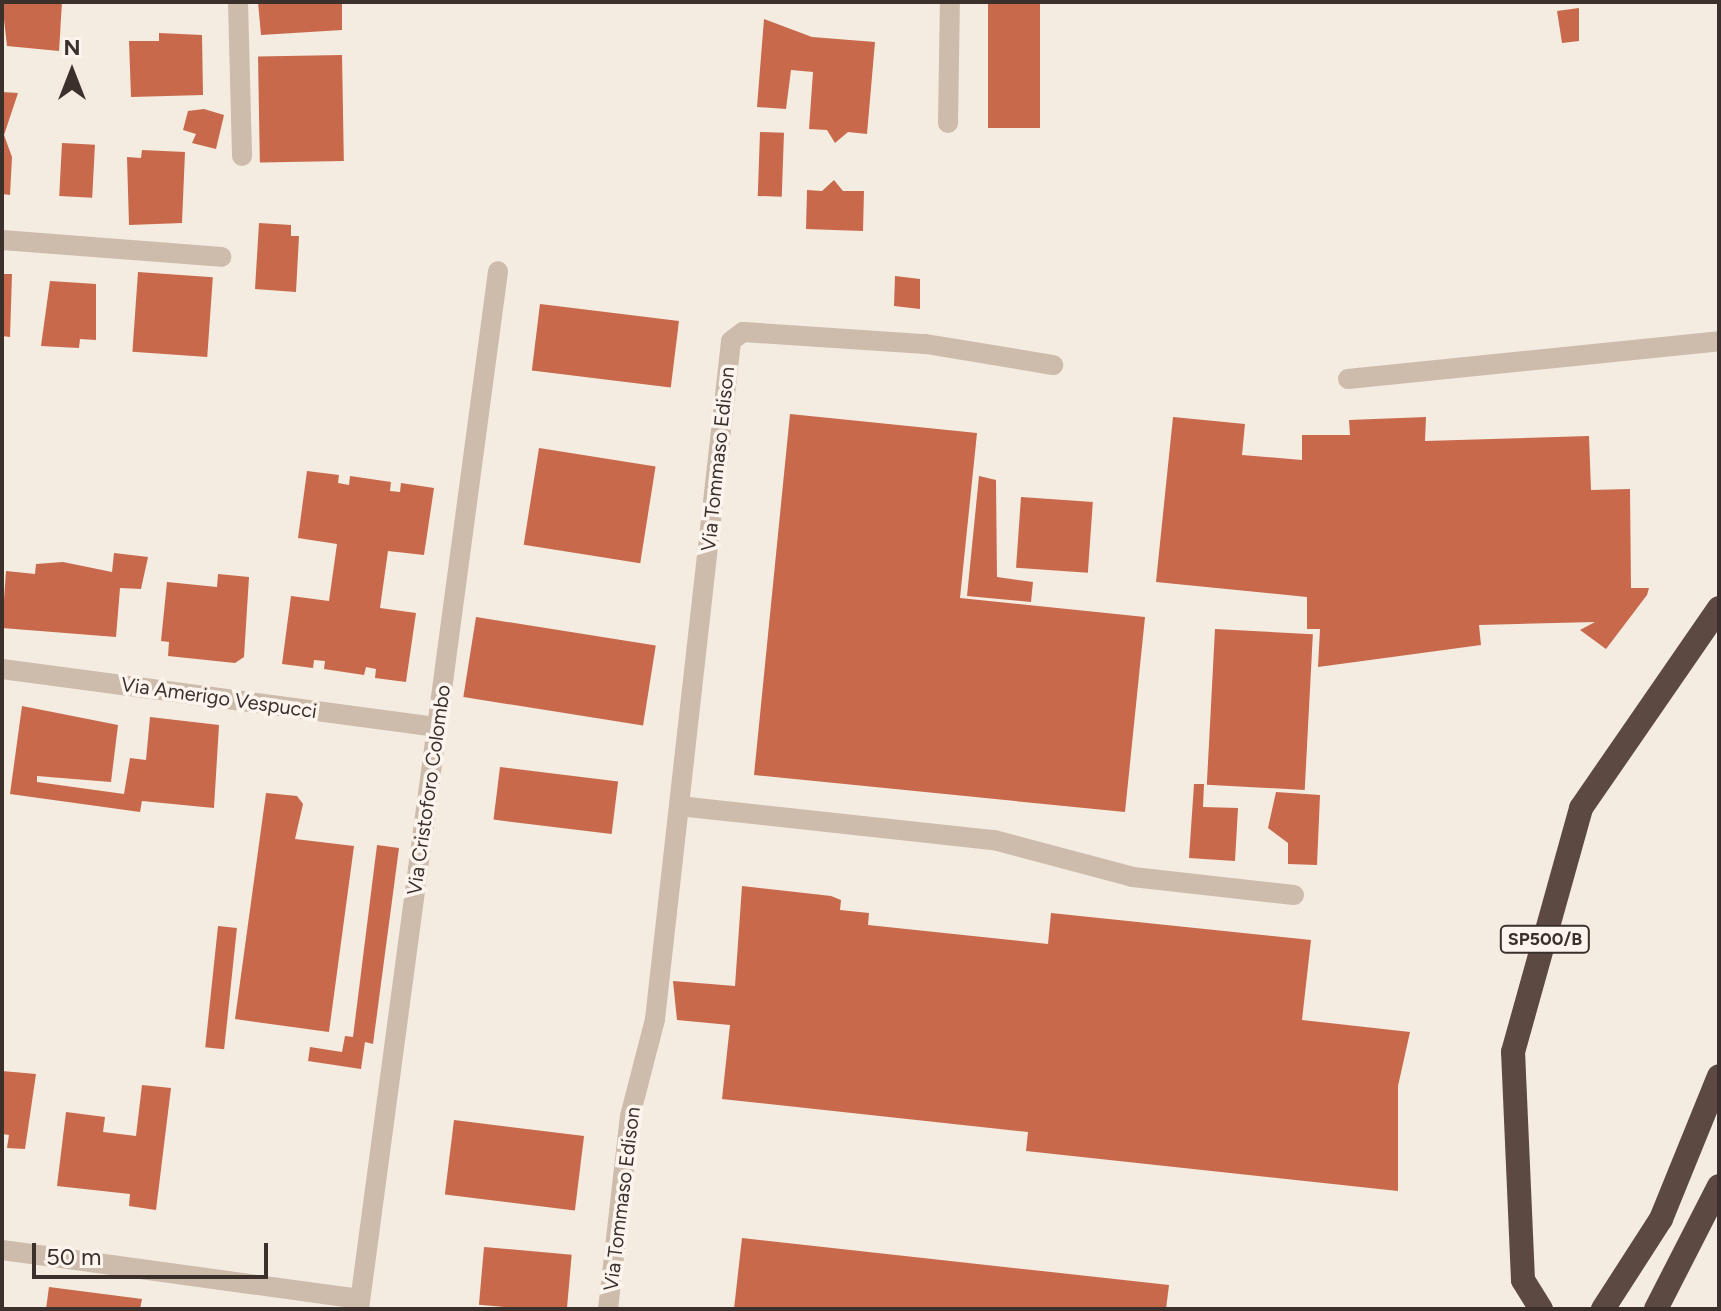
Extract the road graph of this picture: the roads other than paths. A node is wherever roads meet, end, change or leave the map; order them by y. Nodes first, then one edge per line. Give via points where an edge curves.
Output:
1 (238, 2) edge
2 (950, 2) edge
3 (948, 123) dead end
4 (242, 156) dead end
5 (2, 240) edge
6 (221, 257) dead end
7 (498, 271) dead end
8 (1719, 341) edge
9 (1053, 365) dead end
10 (1348, 379) dead end
11 (1719, 608) edge
12 (2, 669) edge
13 (437, 727) junction
14 (679, 806) junction
15 (1294, 895) dead end
16 (1719, 1076) edge
17 (1719, 1186) edge
18 (2, 1250) edge
19 (359, 1304) edge
20 (608, 1309) edge
21 (1541, 1309) edge
22 (1603, 1309) edge
23 (1656, 1309) edge

1 - 4 street
2 - 3 street
5 - 6 street
7 - 13 street, Via Cristoforo Colombo
8 - 10 street
9 - 14 street, Via Tommaso Edison via 926,344 743,332 731,341
11 - 21 highway, SP500/B via 1581,808 1513,1052 1523,1280
12 - 13 street, Via Amerigo Vespucci
13 - 19 street, Via Cristoforo Colombo
14 - 15 street via 994,840 1133,877
14 - 20 street, Via Tommaso Edison via 655,1019 630,1116
16 - 22 highway via 1661,1219
17 - 23 highway via 1683,1266
18 - 19 street

